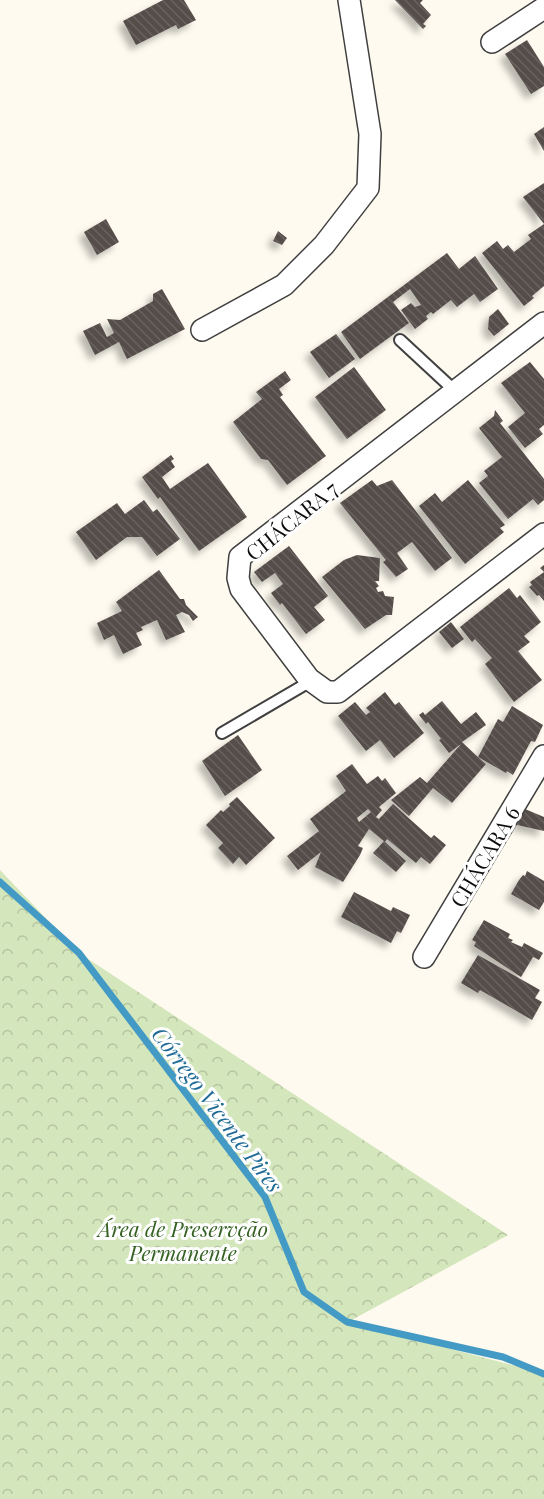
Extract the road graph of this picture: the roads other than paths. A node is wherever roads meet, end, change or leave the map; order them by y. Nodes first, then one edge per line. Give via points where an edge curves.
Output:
1 (349, 0) edge
2 (544, 8) edge
3 (492, 42) dead end
4 (544, 323) edge
5 (202, 330) dead end
6 (400, 340) dead end
7 (455, 391) junction
8 (544, 534) edge
9 (311, 681) junction
10 (222, 733) dead end
11 (544, 756) edge
12 (424, 957) dead end

1 - 5 street via 370,134 368,188 324,245 284,285
2 - 3 street
4 - 7 street, CHÁCARA 7
6 - 7 lane
7 - 9 street, CHÁCARA 7 via 240,557 237,579 241,590
8 - 9 street, CHÁCARA 7 via 338,692 327,692
9 - 10 lane
11 - 12 street, CHÁCARA 6

